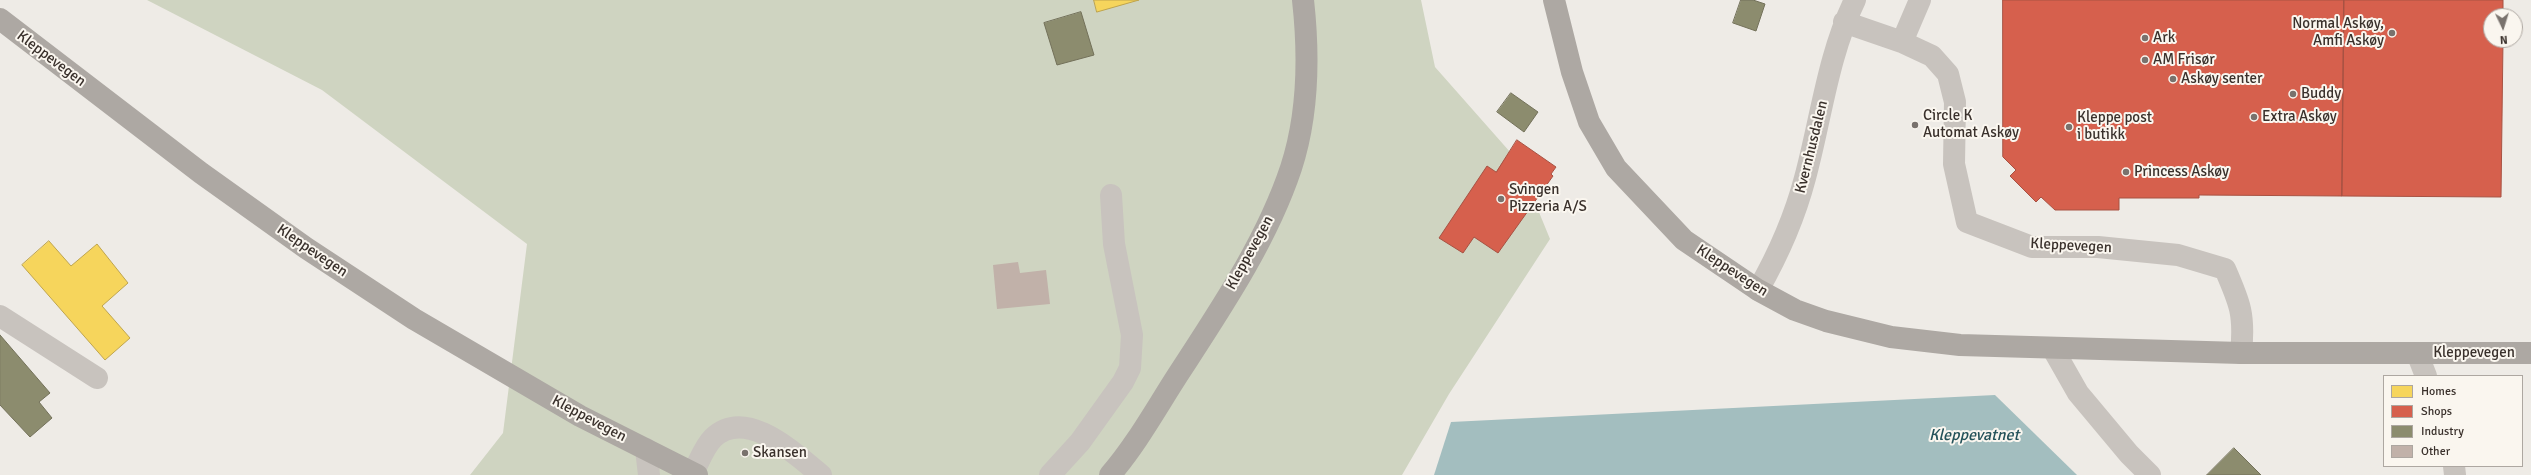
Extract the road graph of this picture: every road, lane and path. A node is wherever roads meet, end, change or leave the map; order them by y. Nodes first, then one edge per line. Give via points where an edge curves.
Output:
1 (1303, 0) edge
2 (1554, 0) edge
3 (1855, 0) edge
4 (1920, 0) edge
5 (0, 20) edge
6 (1844, 22) junction
7 (1902, 42) junction
8 (1111, 195) dead end
9 (1758, 290) junction
10 (0, 316) edge
11 (2053, 349) junction
12 (2241, 353) junction
13 (2416, 353) junction
14 (2531, 353) edge
15 (2426, 375) edge
16 (97, 378) dead end
17 (646, 449) junction
18 (695, 474) edge
19 (649, 475) edge
20 (821, 475) edge
21 (1050, 475) edge
22 (1110, 475) edge
23 (2150, 475) edge

1 - 22 main road, Kleppevegen via 1307,31 1303,111 1291,167 1269,221 1196,347
2 - 9 main road, Kleppevegen via 1570,64 1589,122 1616,168 1684,240
3 - 6 street, Kvernhusdalen
4 - 7 street
5 - 17 main road, Kleppevegen via 201,173 312,252 469,352 580,416
6 - 7 street, Kleppevegen
6 - 9 street, Kvernhusdalen via 1805,179 1771,267
7 - 12 street, Kleppevegen via 1932,56 1948,74 1955,102 1954,164 1967,222 2032,247 2098,247 2178,255 2225,269 2238,298 2244,326
8 - 21 street via 1114,244 1132,335 1130,368 1123,382 1080,442
9 - 11 main road, Kleppevegen via 1795,310 1826,321 1890,337 1960,345
10 - 16 street
11 - 12 main road, Kleppevegen
11 - 23 street via 2078,393
12 - 13 main road, Kleppevegen
13 - 14 main road, Kleppevegen
13 - 15 street, Kleppevegen
17 - 18 main road, Kleppevegen
17 - 19 street
18 - 20 street, Kleppevegen via 712,439 735,427 753,429 765,434 792,451

